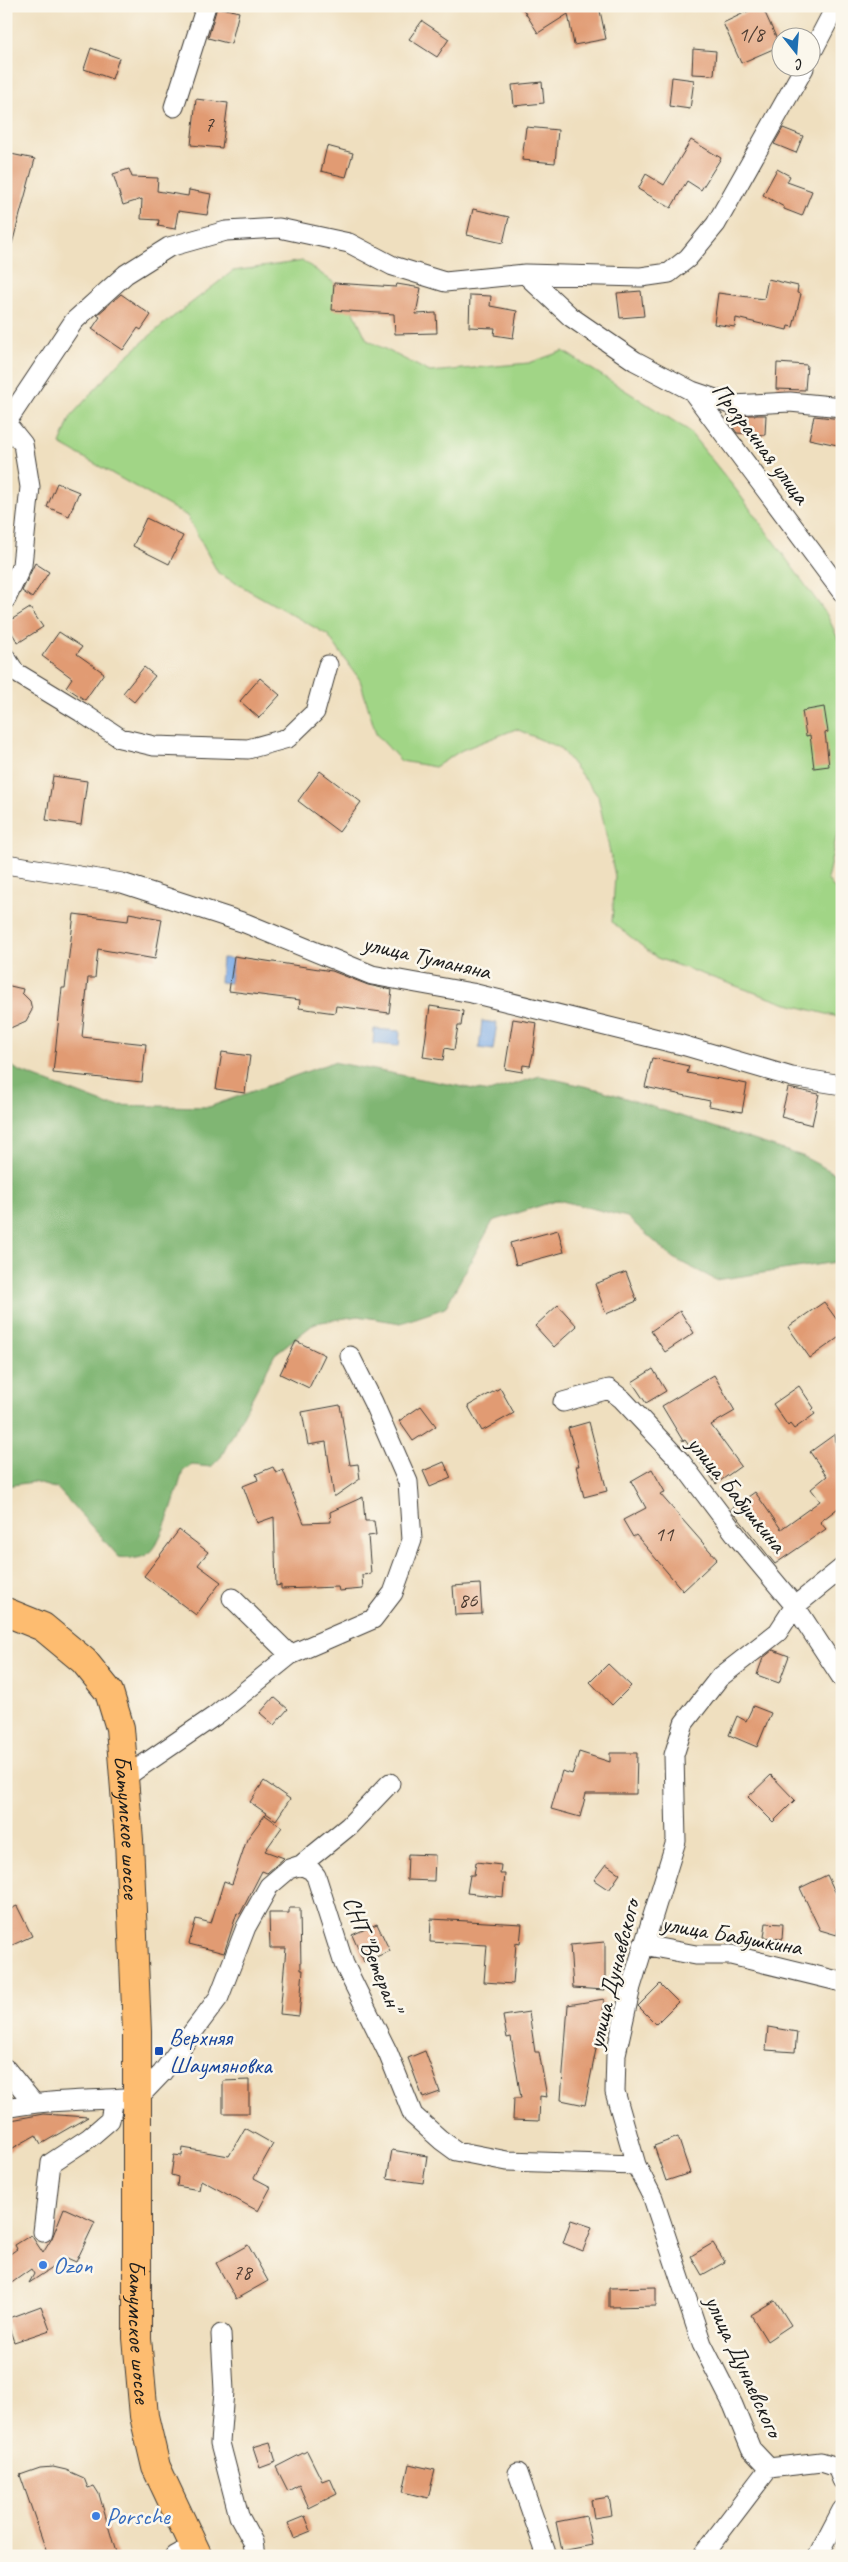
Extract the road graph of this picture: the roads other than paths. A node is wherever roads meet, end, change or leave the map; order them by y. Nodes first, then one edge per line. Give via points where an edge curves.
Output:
1 (206, 6) edge
2 (836, 6) edge
3 (820, 37) edge
4 (798, 78) edge
5 (174, 107) dead end
6 (525, 274) junction
7 (692, 391) junction
8 (842, 407) edge
9 (6, 424) edge
10 (842, 592) edge
11 (6, 599) edge
12 (6, 658) edge
13 (328, 665) dead end
14 (6, 864) edge
15 (842, 1085) edge
16 (350, 1356) dead end
17 (563, 1402) dead end
18 (842, 1568) edge
19 (232, 1598) dead end
20 (795, 1606) junction
21 (6, 1612) edge
22 (290, 1655) junction
23 (842, 1678) edge
24 (124, 1778) junction
25 (390, 1783) dead end
26 (301, 1865) junction
27 (643, 1945) junction
28 (842, 1982) edge
29 (6, 2069) edge
30 (126, 2098) junction
31 (33, 2102) junction
32 (6, 2108) edge
33 (636, 2166) junction
34 (43, 2232) dead end
35 (221, 2334) dead end
36 (770, 2468) junction
37 (840, 2470) edge
38 (518, 2473) dead end
39 (842, 2510) edge
40 (188, 2552) edge
41 (255, 2556) edge
42 (547, 2556) edge
43 (702, 2556) edge
44 (818, 2556) edge

1 - 5 street
2 - 3 street
4 - 6 street via 716,224 688,258 669,273 641,277
6 - 7 street, Прозрачная улица via 571,317 635,361
6 - 9 street via 445,282 393,266 348,243 279,228 226,232 169,247 126,274 74,321
7 - 8 street via 733,405 790,402
7 - 10 street, Прозрачная улица
9 - 11 street via 23,444 30,487 22,565
12 - 13 street via 15,672 120,738 154,746 248,749 288,738 315,712
14 - 15 street, улица Туманяна via 122,883 245,923 372,975 472,992 682,1045 792,1077
16 - 22 street via 408,1482 412,1540 393,1593 373,1619
17 - 20 street, улица Бабушкина via 609,1389 622,1399 681,1462
18 - 20 street, улица Дунаевского
19 - 22 street
20 - 23 street, улица Бабушкина
20 - 27 street, улица Дунаевского via 778,1632 719,1678 684,1723 674,1755 676,1841
21 - 24 highway, Батумское шоссе via 44,1627 84,1661 109,1692 120,1728
22 - 24 street via 216,1715
24 - 30 highway, Батумское шоссе via 129,1840
25 - 26 street via 349,1826
26 - 30 street via 289,1869 269,1886 246,1927 219,1997 162,2073
26 - 33 street, СНТ "Ветеран" via 316,1876 344,1964 388,2053 413,2115 440,2140 456,2151 507,2161
27 - 28 street, улица Бабушкина via 696,1955 731,1955
27 - 33 street, улица Дунаевского via 616,2054 615,2092
29 - 31 street
30 - 31 street
30 - 34 street via 110,2120 51,2163
30 - 40 highway, Батумское шоссе via 137,2338 144,2416 156,2467
31 - 32 street
33 - 36 street, улица Дунаевского via 653,2198 702,2344 751,2449
35 - 41 street via 224,2390 220,2443
36 - 37 street, улица Дунаевского via 821,2462
36 - 43 street
38 - 42 street
39 - 44 street

